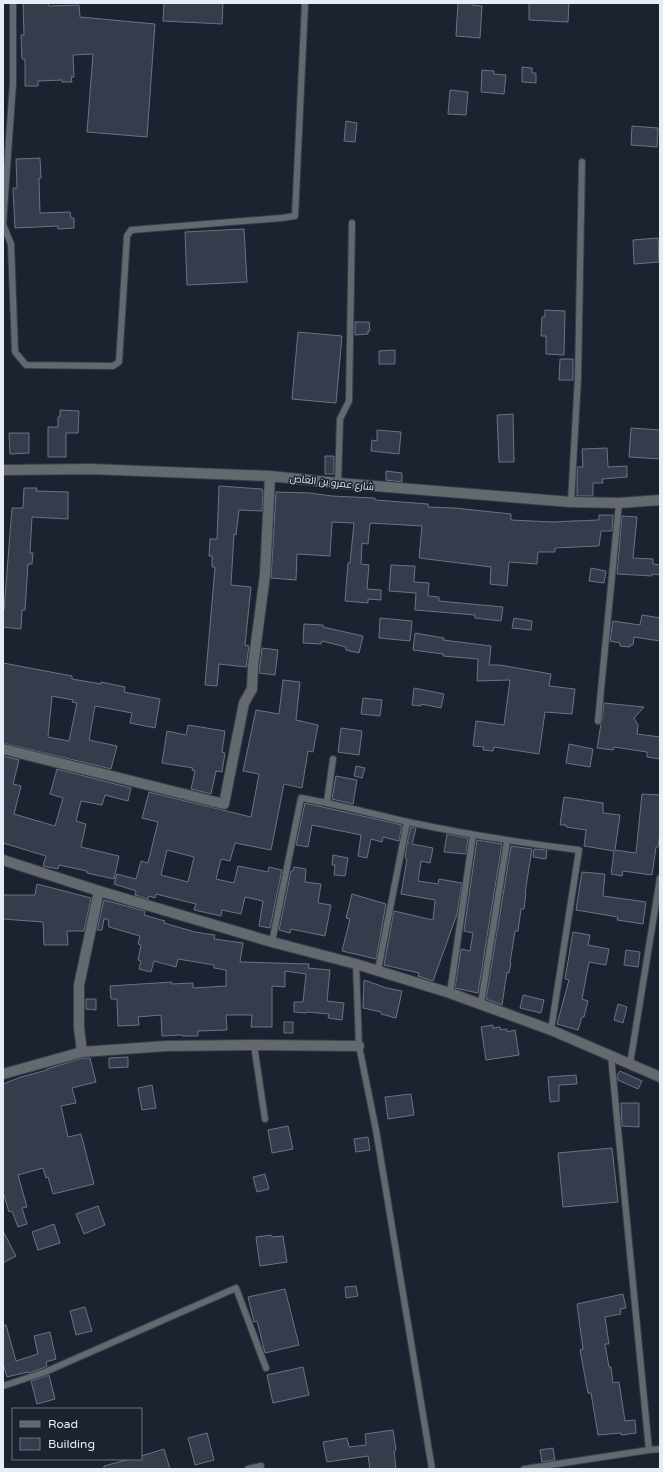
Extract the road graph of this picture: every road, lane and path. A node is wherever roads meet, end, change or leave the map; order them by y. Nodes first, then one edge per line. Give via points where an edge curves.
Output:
1 (13, 3) edge
2 (305, 3) edge
3 (582, 162) dead end
4 (352, 223) dead end
5 (3, 470) edge
6 (270, 476) junction
7 (338, 483) junction
8 (660, 500) edge
9 (571, 502) junction
10 (619, 503) junction
11 (598, 720) dead end
12 (3, 749) edge
13 (333, 759) dead end
14 (327, 802) junction
15 (407, 822) junction
16 (473, 835) junction
17 (507, 841) junction
18 (3, 860) edge
19 (660, 878) edge
20 (99, 891) junction
21 (272, 942) junction
22 (356, 964) junction
23 (378, 970) junction
24 (450, 993) junction
25 (481, 1003) junction
26 (551, 1030) junction
27 (254, 1045) junction
28 (359, 1046) junction
29 (82, 1052) junction
30 (611, 1056) junction
31 (630, 1064) junction
32 (3, 1074) edge
33 (660, 1077) edge
34 (265, 1119) dead end
35 (266, 1368) dead end
36 (3, 1386) edge
37 (660, 1449) edge
38 (649, 1450) junction
39 (261, 1466) dead end
40 (248, 1469) edge
41 (432, 1469) edge
42 (526, 1469) edge

1 - 2 lane via 13,83 4,224 11,244 15,352 26,365 113,366 119,362 126,236 131,230 295,216
3 - 9 lane via 578,377
4 - 7 lane via 349,401 340,419
5 - 6 street, شارع عمرو بن العاص via 90,469
6 - 7 street, شارع عمرو بن العاص
6 - 12 street via 265,575 252,689 244,703 224,804
7 - 9 street, شارع عمرو بن العاص
8 - 10 street, شارع عمرو بن العاص
9 - 10 street, شارع عمرو بن العاص
10 - 11 lane
13 - 14 lane
14 - 15 lane
14 - 21 lane via 301,798
15 - 16 lane
15 - 23 lane
16 - 17 lane
16 - 24 lane
17 - 25 lane
17 - 26 lane via 579,850
18 - 20 street
19 - 31 lane
20 - 21 street
20 - 29 street via 79,985
21 - 22 street
22 - 23 street
22 - 28 lane
23 - 24 street
24 - 25 street
25 - 26 street
26 - 30 street
27 - 28 street
27 - 29 street via 166,1046
27 - 34 lane
28 - 41 lane via 376,1130
29 - 32 street
30 - 31 street
30 - 38 lane
31 - 33 street
35 - 36 lane via 236,1288 45,1372
37 - 38 lane
38 - 42 lane
39 - 40 lane

